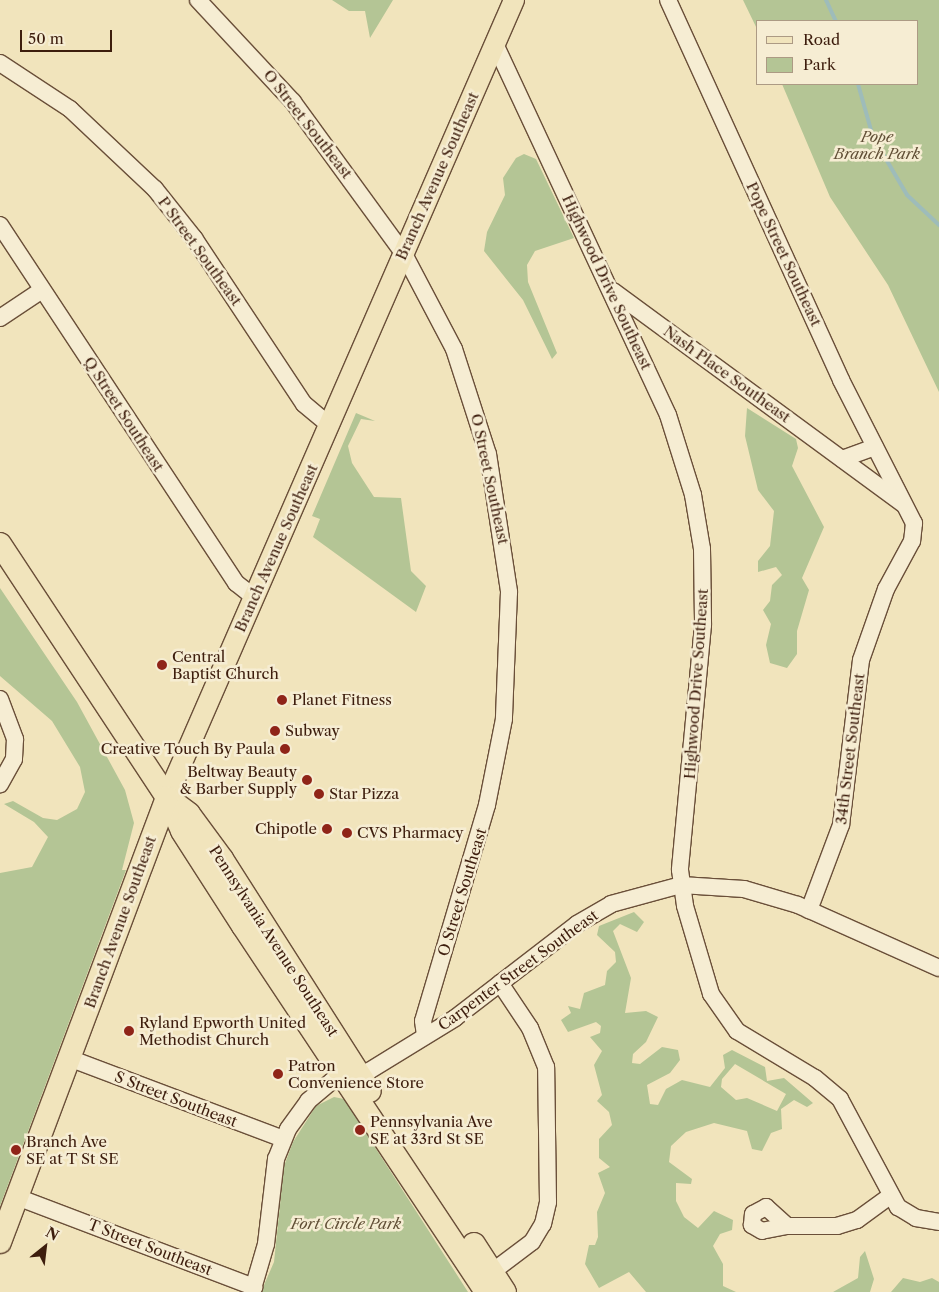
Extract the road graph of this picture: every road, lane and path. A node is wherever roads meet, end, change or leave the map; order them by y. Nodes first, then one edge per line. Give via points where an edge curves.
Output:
1 (198, 0) edge
2 (514, 0) edge
3 (668, 0) edge
4 (495, 44) junction
5 (0, 63) edge
6 (0, 225) edge
7 (404, 254) junction
8 (42, 290) junction
9 (611, 290) junction
10 (0, 318) edge
11 (329, 425) junction
12 (875, 447) junction
13 (842, 459) junction
14 (908, 506) junction
15 (0, 544) edge
16 (254, 596) junction
17 (0, 699) edge
18 (0, 784) edge
19 (167, 797) junction
20 (681, 885) junction
21 (809, 910) junction
22 (939, 968) edge
23 (500, 984) junction
24 (425, 1036) junction
25 (69, 1058) junction
26 (350, 1075) junction
27 (283, 1139) junction
28 (890, 1196) junction
29 (17, 1197) junction
30 (939, 1222) edge
31 (787, 1226) dead end
32 (0, 1242) edge
33 (486, 1282) edge
34 (253, 1289) edge
35 (505, 1292) edge

1 - 7 street, O Street Southeast via 301,112
2 - 4 main road, Branch Avenue Southeast
3 - 12 street, Pope Street Southeast
4 - 7 main road, Branch Avenue Southeast
4 - 9 street, Highwood Drive Southeast
5 - 11 street, P Street Southeast via 77,115 155,189 194,238 304,404
6 - 8 street, Q Street Southeast
7 - 11 main road, Branch Avenue Southeast
7 - 24 street, O Street Southeast via 454,350 479,418 503,534 509,602 507,682 497,762 423,1021
8 - 10 street
8 - 16 street, Q Street Southeast via 236,583
9 - 13 street, Nash Place Southeast
9 - 20 street, Highwood Drive Southeast via 676,436 700,536 703,625
11 - 16 main road, Branch Avenue Southeast
12 - 13 street
12 - 14 street, Pope Street Southeast
13 - 14 street, Nash Place Southeast
14 - 21 street, 34th Street Southeast via 914,537 886,589 863,654 841,826
15 - 19 highway, Pennsylvania Avenue Southeast
16 - 19 main road, Branch Avenue Southeast
17 - 18 street via 15,739 14,759
19 - 25 highway, Branch Avenue Southeast
19 - 26 highway, Pennsylvania Avenue Southeast via 189,814 222,859 333,1027
20 - 21 street, Carpenter Street Southeast via 744,888
20 - 23 street, Carpenter Street Southeast via 642,893 599,910
20 - 28 street, Highwood Drive Southeast via 708,988 720,1013 748,1040 806,1072 836,1095 853,1118
21 - 22 street, Carpenter Street Southeast
23 - 24 street, Carpenter Street Southeast
23 - 33 street via 530,1028 546,1067 548,1202 535,1238
24 - 26 street, Carpenter Street Southeast
25 - 27 street, S Street Southeast
25 - 29 highway, Branch Avenue Southeast
26 - 27 street, Carpenter Street Southeast via 308,1101
26 - 33 highway, Pennsylvania Avenue Southeast
27 - 34 street, Carpenter Street Southeast via 273,1170 266,1244
28 - 30 street, Highwood Drive Southeast via 908,1214
28 - 31 street via 851,1223
29 - 32 highway, Branch Avenue Southeast
29 - 34 street, T Street Southeast
33 - 35 highway, Pennsylvania Avenue Southeast

